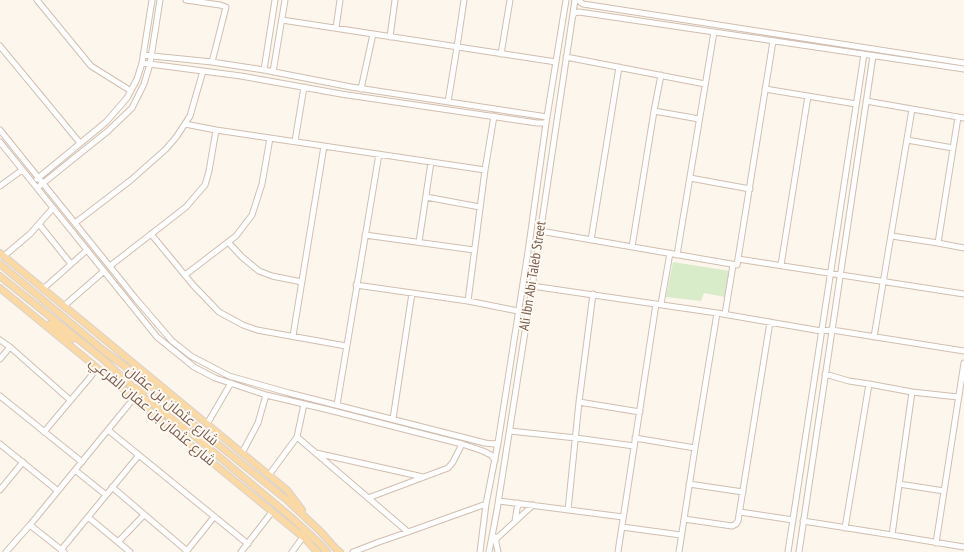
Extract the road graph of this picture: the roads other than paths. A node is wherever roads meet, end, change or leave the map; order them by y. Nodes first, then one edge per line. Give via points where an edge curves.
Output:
1 (37, 0) edge
2 (152, 0) edge
3 (160, 0) edge
4 (186, 0) edge
5 (275, 0) edge
6 (285, 0) edge
7 (340, 0) edge
8 (395, 0) edge
9 (464, 0) edge
10 (510, 0) edge
11 (566, 0) edge
12 (575, 0) edge
13 (578, 0) edge
14 (572, 18) junction
15 (282, 20) junction
16 (336, 28) junction
17 (714, 32) junction
18 (373, 34) junction
19 (390, 37) junction
20 (773, 40) junction
21 (0, 46) edge
22 (458, 47) junction
23 (501, 54) junction
24 (864, 54) junction
25 (143, 55) junction
26 (152, 56) junction
27 (873, 56) junction
28 (566, 57) junction
29 (212, 62) junction
30 (556, 62) junction
31 (142, 63) junction
32 (964, 63) edge
33 (150, 64) junction
34 (619, 67) junction
35 (203, 70) junction
36 (264, 70) junction
37 (964, 70) edge
38 (273, 72) junction
39 (661, 75) junction
40 (705, 84) junction
41 (304, 87) junction
42 (361, 89) junction
43 (765, 89) junction
44 (131, 91) junction
45 (808, 96) junction
46 (866, 101) junction
47 (448, 102) junction
48 (856, 104) junction
49 (912, 109) junction
50 (654, 110) junction
51 (494, 116) junction
52 (547, 117) junction
53 (958, 117) junction
54 (964, 118) edge
55 (699, 119) junction
56 (546, 123) junction
57 (185, 124) junction
58 (0, 130) edge
59 (216, 130) junction
60 (270, 138) junction
61 (907, 140) junction
62 (295, 141) junction
63 (0, 142) edge
64 (80, 143) junction
65 (324, 146) junction
66 (953, 148) junction
67 (379, 154) junction
68 (431, 162) junction
69 (22, 170) junction
70 (485, 170) junction
71 (39, 177) junction
72 (690, 178) junction
73 (32, 182) junction
74 (44, 183) junction
75 (0, 186) edge
76 (37, 188) junction
77 (750, 189) junction
78 (426, 197) junction
79 (480, 206) junction
80 (53, 208) junction
81 (75, 223) junction
82 (39, 224) junction
83 (540, 231) junction
84 (151, 234) junction
85 (365, 234) junction
86 (892, 236) junction
87 (591, 240) junction
88 (228, 242) junction
89 (419, 242) junction
90 (938, 243) junction
91 (632, 247) junction
92 (964, 248) edge
93 (87, 250) junction
94 (474, 250) junction
95 (670, 253) junction
96 (2, 254) edge
97 (677, 254) junction
98 (738, 259) junction
99 (0, 264) edge
100 (71, 264) junction
101 (733, 265) junction
102 (781, 265) junction
103 (110, 266) junction
104 (104, 271) junction
105 (830, 273) junction
106 (185, 275) junction
107 (840, 275) junction
108 (0, 276) edge
109 (302, 282) junction
110 (884, 282) junction
111 (356, 285) junction
112 (532, 286) junction
113 (43, 289) junction
114 (1, 291) edge
115 (412, 293) junction
116 (36, 294) junction
117 (593, 294) junction
118 (964, 294) edge
119 (468, 301) junction
120 (659, 304) junction
121 (64, 306) junction
122 (23, 307) junction
123 (518, 311) junction
124 (717, 313) junction
125 (725, 314) junction
126 (770, 322) junction
127 (832, 330) junction
128 (822, 331) junction
129 (293, 336) junction
130 (874, 337) junction
131 (0, 340) edge
132 (109, 343) junction
133 (346, 346) junction
134 (10, 347) junction
135 (103, 350) junction
136 (964, 351) edge
137 (0, 359) edge
138 (87, 359) junction
139 (105, 361) junction
140 (964, 363) edge
141 (825, 374) junction
142 (231, 384) junction
143 (869, 384) junction
144 (912, 392) junction
145 (266, 395) junction
146 (0, 396) edge
147 (958, 397) junction
148 (134, 398) junction
149 (70, 400) junction
150 (579, 402) junction
151 (304, 404) junction
152 (336, 405) junction
153 (640, 412) junction
154 (393, 419) junction
155 (207, 424) junction
156 (199, 429) junction
157 (108, 430) junction
158 (510, 431) junction
159 (44, 432) junction
160 (192, 434) junction
161 (297, 437) junction
162 (576, 438) junction
163 (636, 438) junction
164 (498, 442) junction
165 (485, 443) junction
166 (0, 444) edge
167 (462, 444) junction
168 (634, 446) junction
169 (694, 448) junction
170 (483, 451) junction
171 (242, 453) junction
172 (315, 453) junction
173 (139, 455) junction
174 (495, 460) junction
175 (23, 462) junction
176 (82, 462) junction
177 (75, 470) junction
178 (269, 476) junction
179 (424, 477) junction
180 (689, 484) junction
181 (899, 484) junction
182 (112, 487) junction
183 (0, 490) edge
184 (58, 491) junction
185 (944, 491) junction
186 (262, 492) junction
187 (743, 492) junction
188 (106, 495) junction
189 (368, 498) junction
190 (499, 500) junction
191 (518, 503) junction
192 (486, 504) junction
193 (532, 505) junction
194 (568, 510) junction
195 (272, 512) junction
196 (740, 512) junction
197 (144, 515) junction
198 (88, 517) junction
199 (214, 517) junction
200 (623, 517) junction
201 (684, 519) junction
202 (793, 520) junction
203 (515, 521) junction
204 (803, 521) junction
205 (311, 522) junction
206 (495, 522) junction
207 (30, 524) junction
208 (622, 527) junction
209 (845, 528) junction
210 (483, 531) junction
211 (408, 532) junction
212 (681, 535) junction
213 (892, 535) junction
214 (303, 537) junction
215 (496, 539) junction
216 (118, 542) junction
217 (379, 542) junction
218 (936, 543) junction
219 (248, 544) junction
220 (964, 547) edge
221 (62, 551) edge
222 (338, 551) edge
223 (6, 552) edge
224 (130, 552) edge
225 (186, 552) edge
226 (241, 552) edge
227 (292, 552) edge
228 (317, 552) edge
229 (327, 552) edge
230 (344, 552) edge
231 (353, 552) edge
232 (365, 552) edge
233 (477, 552) edge
234 (480, 552) edge
235 (489, 552) edge
236 (498, 552) edge
237 (618, 552) edge
238 (679, 552) edge
239 (788, 552) edge
240 (799, 552) edge

1 - 44 street via 91,66
2 - 25 street
3 - 26 street
4 - 29 street via 226,7
5 - 36 street
6 - 15 street
7 - 16 street
8 - 19 street
9 - 22 street
10 - 23 street
11 - 30 street, Ali Ibn Abi Taleb Street
12 - 14 street, Ali Ibn Abi Taleb Street
13 - 32 street via 583,4
14 - 17 street via 574,13 579,12
14 - 28 street, Ali Ibn Abi Taleb Street
15 - 16 street
15 - 38 street
16 - 18 street
17 - 20 street
17 - 40 street
18 - 19 street
18 - 42 street
19 - 22 street
20 - 24 street
20 - 43 street
21 - 64 street
22 - 23 street
22 - 47 street
23 - 30 street
24 - 27 street
24 - 48 street
25 - 26 street
25 - 31 street
26 - 29 street
26 - 33 street
27 - 37 street
27 - 46 street
28 - 34 street
28 - 83 street, Ali Ibn Abi Taleb Street
29 - 36 street
30 - 52 street, Ali Ibn Abi Taleb Street
31 - 33 street
31 - 44 street
33 - 35 street
33 - 74 street via 144,84 132,108
34 - 39 street
34 - 87 street
35 - 41 street
35 - 57 street via 190,116
36 - 38 street
38 - 42 street
39 - 40 street
39 - 50 street
40 - 55 street
41 - 51 street
41 - 62 street
42 - 47 street
43 - 45 street
43 - 77 street
44 - 64 street via 128,98 106,122
45 - 48 street
45 - 102 street
46 - 49 street
46 - 107 street
47 - 52 street
48 - 105 street
49 - 53 street
49 - 61 street
50 - 55 street
50 - 91 street
51 - 56 street
51 - 70 street
52 - 56 street, Ali Ibn Abi Taleb Street
53 - 54 street
53 - 66 street
55 - 72 street
56 - 123 street, Ali Ibn Abi Taleb Street
57 - 59 street
57 - 81 street via 166,149
58 - 71 street
59 - 60 street
59 - 84 street via 205,184 186,206
60 - 62 street
60 - 88 street via 262,184 252,215
61 - 66 street
61 - 86 street
62 - 65 street
63 - 69 street
64 - 71 street
65 - 67 street
65 - 109 street
66 - 90 street
67 - 68 street
67 - 85 street
68 - 70 street
68 - 78 street
69 - 73 street
69 - 75 street
70 - 79 street
71 - 73 street
71 - 74 street
72 - 77 street
72 - 97 street
73 - 76 street
74 - 76 street
74 - 81 street
76 - 80 street
77 - 98 street
78 - 79 street
78 - 89 street
79 - 94 street
80 - 82 street
80 - 93 street
81 - 103 street
82 - 96 street via 30,234
82 - 100 street
83 - 87 street
83 - 112 street, Ali Ibn Abi Taleb Street
84 - 103 street
84 - 106 street
85 - 89 street
85 - 111 street
86 - 90 street
86 - 110 street
87 - 91 street
88 - 106 street
88 - 109 street via 259,271
89 - 94 street
90 - 92 street
91 - 95 street
93 - 100 street
93 - 104 street
94 - 119 street
95 - 97 street
95 - 120 street
96 - 113 main road, شارع عثمان بن عفان الفرعي
97 - 101 street
98 - 101 street via 737,265
98 - 102 street
99 - 116 main road, شارع عثمان بن عفان
100 - 113 street
101 - 125 street
102 - 105 street
103 - 152 street via 172,341 191,356 229,376
104 - 121 street
104 - 142 street via 157,337 194,367
105 - 107 street
105 - 128 street
106 - 129 street via 219,312 257,330
107 - 110 street
107 - 127 street
108 - 139 main road, شارع عثمان بن عفان
109 - 129 street
110 - 118 street
110 - 130 street
111 - 115 street
111 - 133 street
112 - 117 street
112 - 158 street, Ali Ibn Abi Taleb Street
113 - 121 main road, شارع عثمان بن عفان الفرعي
114 - 122 main road, شارع عثمان بن عفان الفرعي
115 - 119 street
115 - 154 street
116 - 132 main road
116 - 135 main road, شارع عثمان بن عفان
117 - 120 street
117 - 150 street
119 - 123 street
120 - 124 street
120 - 153 street
121 - 132 main road, شارع عثمان بن عفان الفرعي
122 - 138 main road, شارع عثمان بن عفان الفرعي
122 - 139 main road
123 - 164 street, Ali Ibn Abi Taleb Street
124 - 125 street
124 - 169 street
125 - 126 street
126 - 128 street
126 - 187 street
127 - 128 street
127 - 130 street
127 - 141 street
128 - 202 street
129 - 133 street
130 - 136 street
131 - 134 street
132 - 155 main road, شارع عثمان بن عفان الفرعي
133 - 152 street
134 - 137 street
134 - 149 street
135 - 139 main road via 144,384 146,390 140,391
135 - 156 main road, شارع عثمان بن عفان via 151,386
138 - 148 main road, شارع عثمان بن عفان الفرعي
138 - 149 street via 94,367 92,376
139 - 160 main road, شارع عثمان بن عفان via 143,397
140 - 147 street
141 - 143 street
141 - 204 street
142 - 145 street
142 - 155 street
143 - 144 street
143 - 209 street
144 - 147 street
144 - 181 street
145 - 151 street
145 - 171 street via 258,423
146 - 159 street
147 - 185 street
148 - 157 street
148 - 195 main road, شارع عثمان بن عفان الفرعي
149 - 159 street
150 - 153 street
150 - 162 street
151 - 161 street
151 - 167 street
152 - 154 street
153 - 163 street
154 - 165 street
155 - 171 main road, شارع عثمان بن عفان الفرعي
156 - 160 main road via 155,393 149,392 149,398
156 - 205 main road, شارع عثمان بن عفان
157 - 173 street
157 - 176 street
158 - 162 street
158 - 190 street, Ali Ibn Abi Taleb Street
159 - 176 street
160 - 186 main road, شارع عثمان بن عفان
161 - 172 street
161 - 178 street
162 - 168 street
162 - 194 street
163 - 168 street
163 - 169 street
164 - 165 street
164 - 174 street, Ali Ibn Abi Taleb Street
165 - 170 street via 486,448
166 - 175 street
167 - 170 street
167 - 179 street via 448,468
168 - 200 street
169 - 180 street
170 - 174 street
171 - 178 main road, شارع عثمان بن عفان الفرعي
172 - 179 street
172 - 189 street
173 - 182 street
173 - 199 street
174 - 192 street, Ali Ibn Abi Taleb Street
175 - 183 street
175 - 184 street
176 - 177 street
177 - 184 street
177 - 188 street
178 - 205 main road, شارع عثمان بن عفان الفرعي via 287,490
179 - 189 street
180 - 187 street
180 - 201 street
181 - 185 street
181 - 213 street
182 - 188 street
182 - 197 street
184 - 207 street
185 - 218 street
186 - 214 main road via 272,508 300,531
186 - 229 main road, شارع عثمان بن عفان via 304,528
187 - 196 street
188 - 198 street
189 - 211 street
190 - 191 street
190 - 206 street, Ali Ibn Abi Taleb Street
191 - 193 street
191 - 203 street
192 - 210 street, Ali Ibn Abi Taleb Street
192 - 211 street
193 - 194 street
193 - 203 street
194 - 200 street
195 - 214 main road, شارع عثمان بن عفان الفرعي
195 - 219 street
196 - 201 street via 738,521 732,526
196 - 202 street
197 - 216 street
197 - 225 street
198 - 216 street
198 - 221 street
199 - 219 street
199 - 225 street
200 - 208 street
201 - 212 street
202 - 239 street
203 - 215 street
204 - 209 street
204 - 240 street
205 - 222 main road, شارع عثمان بن عفان
206 - 215 street
206 - 235 street, Ali Ibn Abi Taleb Street
207 - 221 street
207 - 223 street
208 - 212 street
208 - 237 street
209 - 213 street
210 - 233 street
210 - 234 street
211 - 217 street
212 - 238 street
213 - 218 street
214 - 227 street
214 - 228 main road
215 - 236 street
216 - 224 street
217 - 231 street
217 - 232 street
218 - 220 street
219 - 226 street
222 - 230 street

